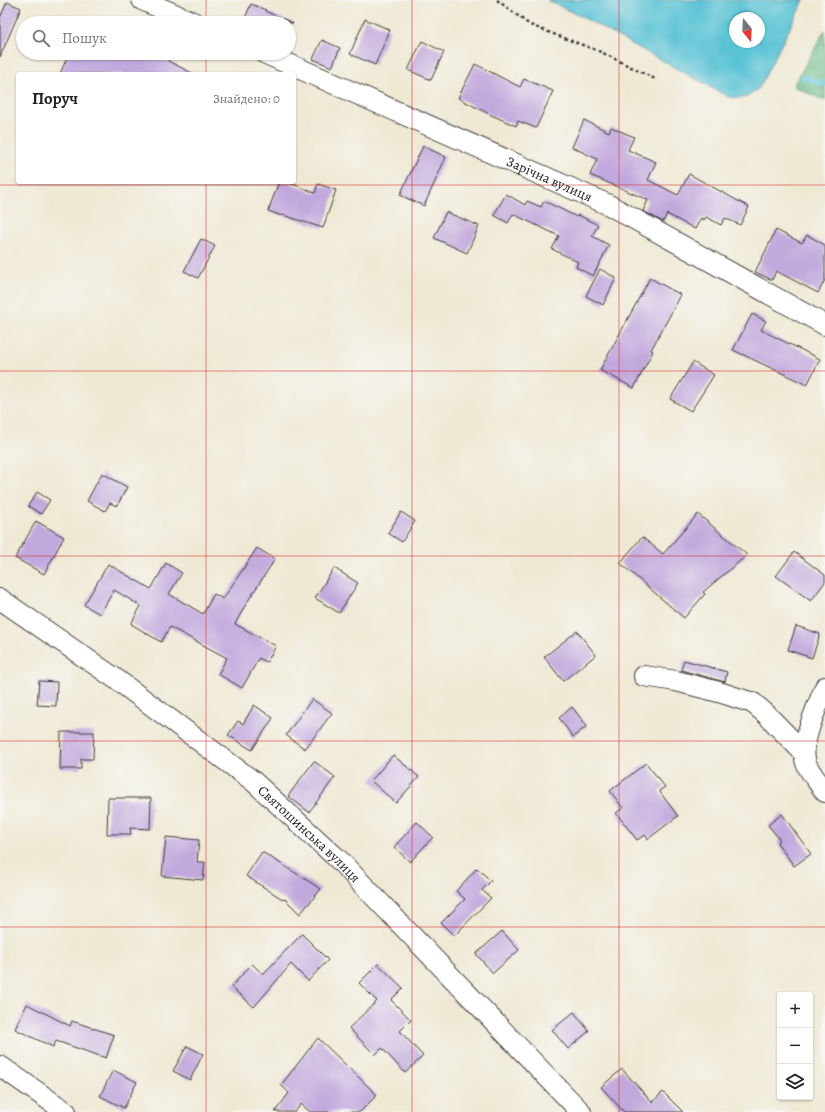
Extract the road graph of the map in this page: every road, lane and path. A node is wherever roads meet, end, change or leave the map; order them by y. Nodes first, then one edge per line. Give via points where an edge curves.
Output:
1 (142, 0) edge
2 (497, 0) edge
3 (179, 16) edge
4 (280, 60) edge
5 (657, 80) dead end
6 (825, 325) edge
7 (0, 598) edge
8 (644, 676) dead end
9 (825, 687) edge
10 (804, 753) junction
11 (825, 792) edge
12 (0, 1066) edge
13 (66, 1112) edge
14 (581, 1112) edge

1 - 3 street
2 - 5 path via 530,25 601,52
4 - 6 street, Зарічна вулиця via 609,205
7 - 14 street, Святошинська вулиця via 116,679 253,782 339,860
8 - 10 street via 718,692 753,703
9 - 10 street via 807,735
10 - 11 street via 806,763
12 - 13 street

